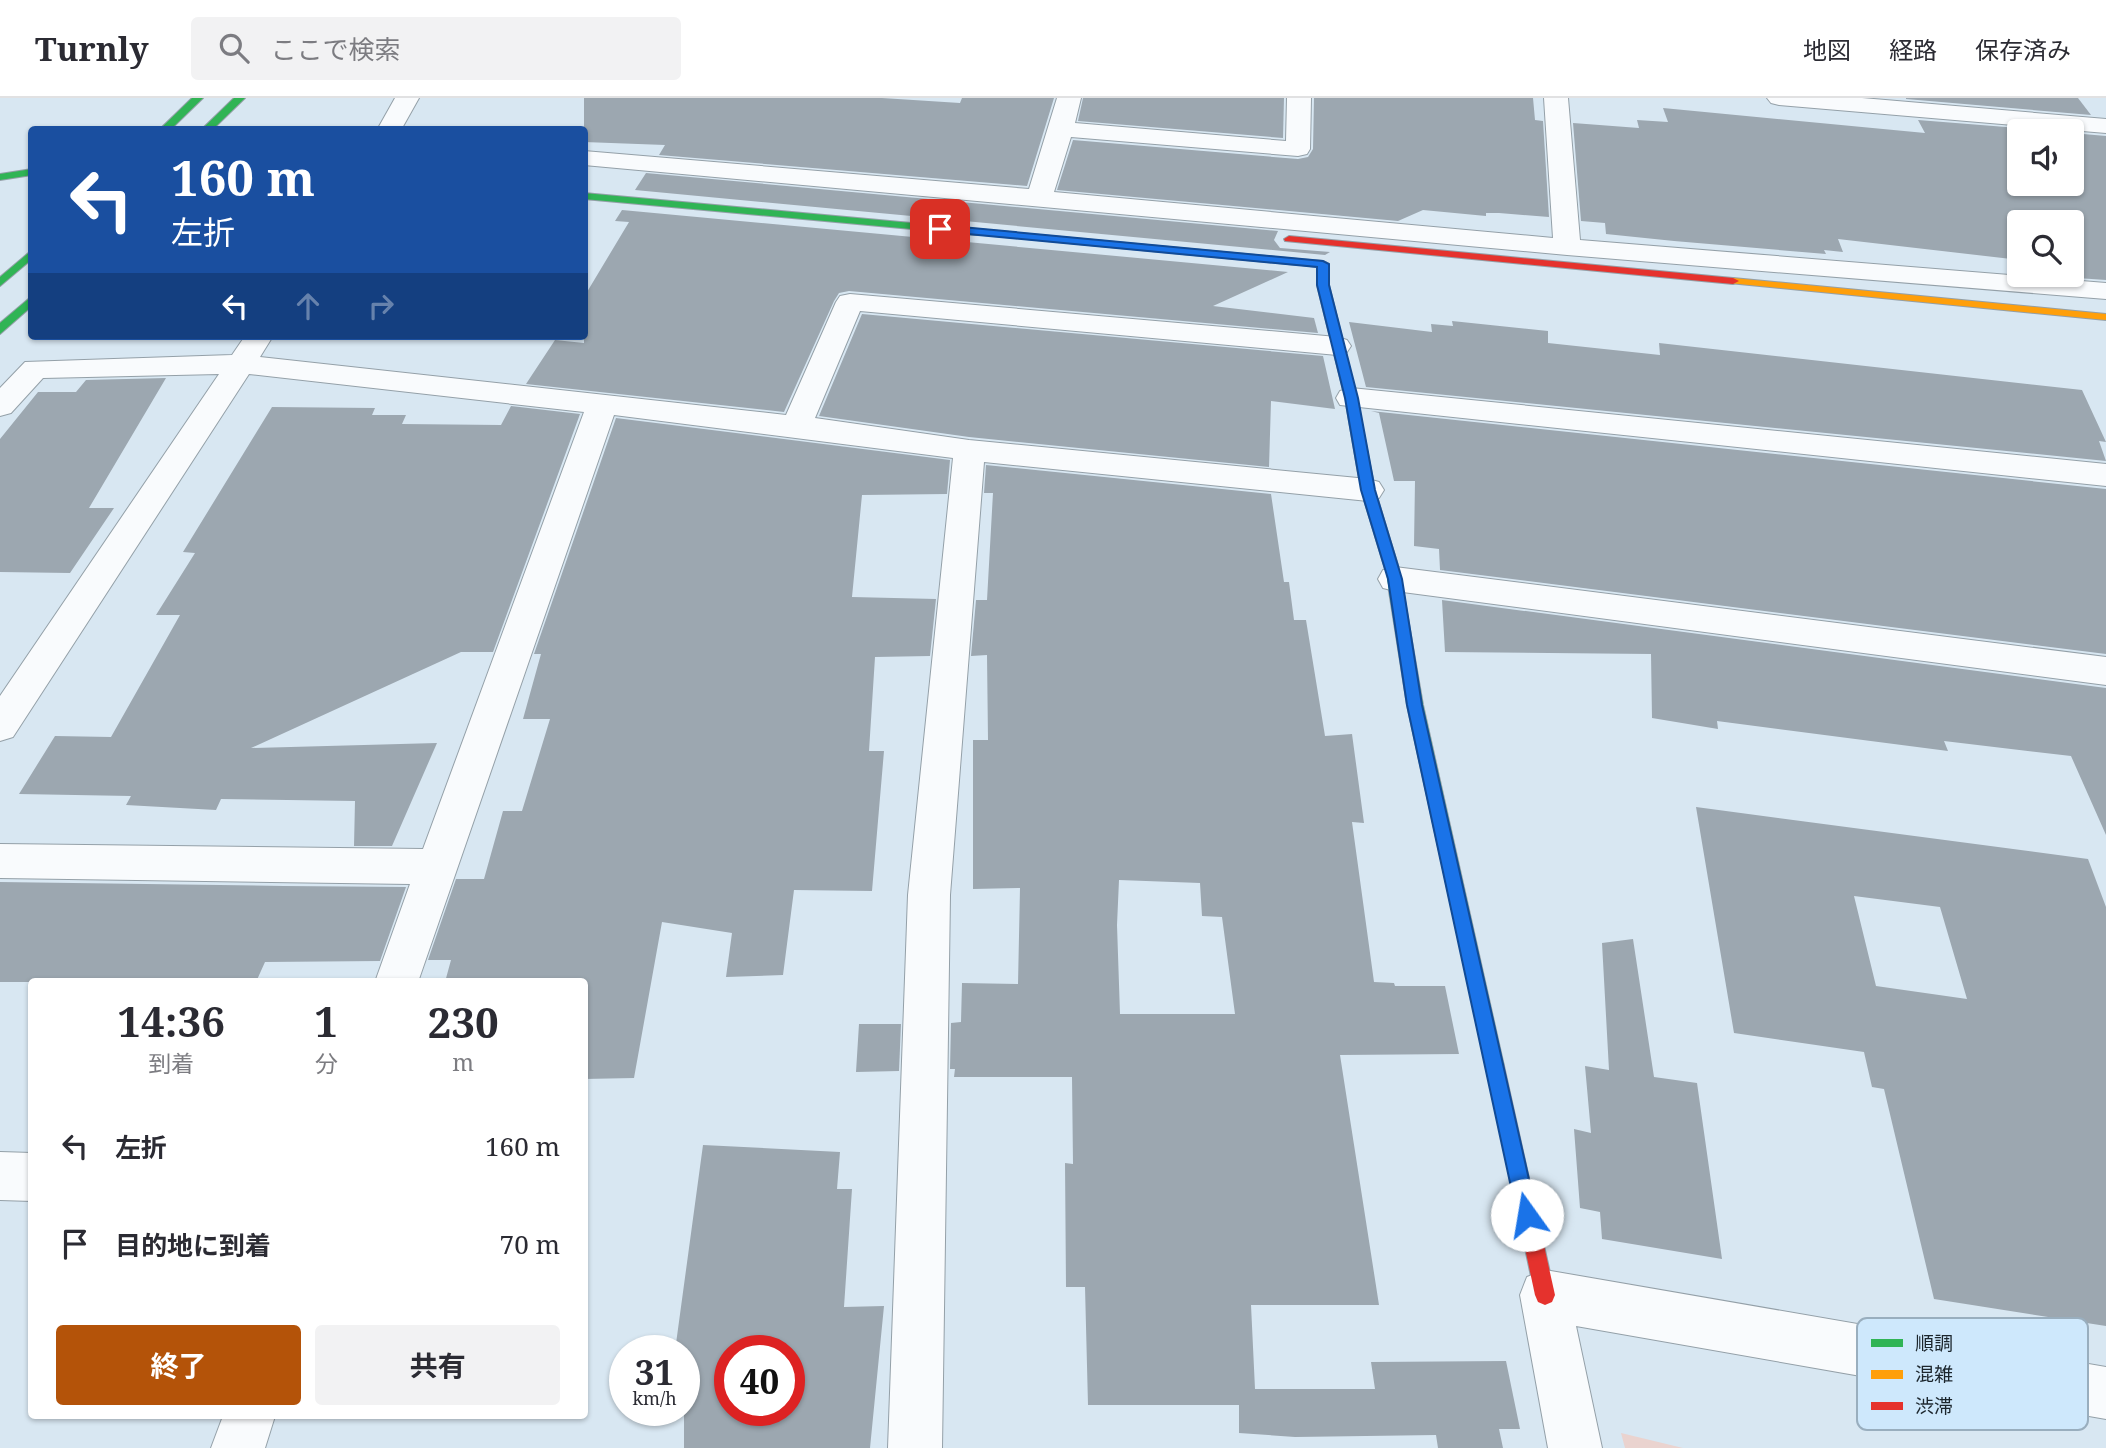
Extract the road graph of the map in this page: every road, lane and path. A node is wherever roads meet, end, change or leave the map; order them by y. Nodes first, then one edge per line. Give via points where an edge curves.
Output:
1 (198, 98) edge
2 (240, 98) edge
3 (407, 98) edge
4 (1069, 98) edge
5 (1299, 98) edge
6 (1556, 98) edge
7 (1790, 98) edge
8 (1983, 107) edge
9 (168, 126) edge
10 (210, 126) edge
11 (391, 126) edge
12 (2106, 126) edge
13 (1062, 129) junction
14 (588, 158) edge
15 (28, 173) edge
16 (588, 174) edge
17 (0, 177) edge
18 (588, 196) edge
19 (1039, 198) junction
20 (906, 203) dead end
21 (1274, 238) dead end
22 (1567, 247) junction
23 (28, 257) edge
24 (0, 283) edge
25 (2106, 290) edge
26 (28, 303) edge
27 (2106, 317) edge
28 (0, 330) edge
29 (1337, 345) junction
30 (251, 350) edge
31 (1351, 398) junction
32 (602, 405) junction
33 (0, 406) edge
34 (796, 426) junction
35 (969, 450) junction
36 (2106, 475) edge
37 (1368, 490) junction
38 (1395, 579) junction
39 (2106, 671) edge
40 (0, 726) edge
41 (0, 861) edge
42 (434, 867) junction
43 (397, 978) edge
44 (0, 1176) edge
45 (28, 1177) edge
46 (1545, 1295) junction
47 (1857, 1350) edge
48 (2088, 1390) edge
49 (2106, 1393) edge
50 (248, 1419) edge
51 (238, 1448) edge
52 (915, 1448) edge
53 (1575, 1448) edge

1 - 9 street
2 - 10 street
3 - 11 street
4 - 13 street
5 - 13 street via 1298,149
6 - 22 street
7 - 8 street
8 - 12 street
13 - 19 street
14 - 19 street
15 - 17 street
16 - 20 street
18 - 29 street via 1323,264 1323,285
19 - 22 street
21 - 27 street
22 - 25 street
23 - 24 street
26 - 28 street
29 - 31 street
29 - 34 street via 850,302
30 - 32 street
30 - 33 street via 35,369
30 - 40 street
31 - 36 street
31 - 37 street
32 - 34 street
32 - 42 street
34 - 35 street
35 - 37 street
35 - 52 street via 929,895
37 - 38 street
38 - 39 street
38 - 46 street via 1434,800
41 - 42 street
42 - 43 street
44 - 45 street
46 - 47 street
46 - 53 street
48 - 49 street
50 - 51 street

